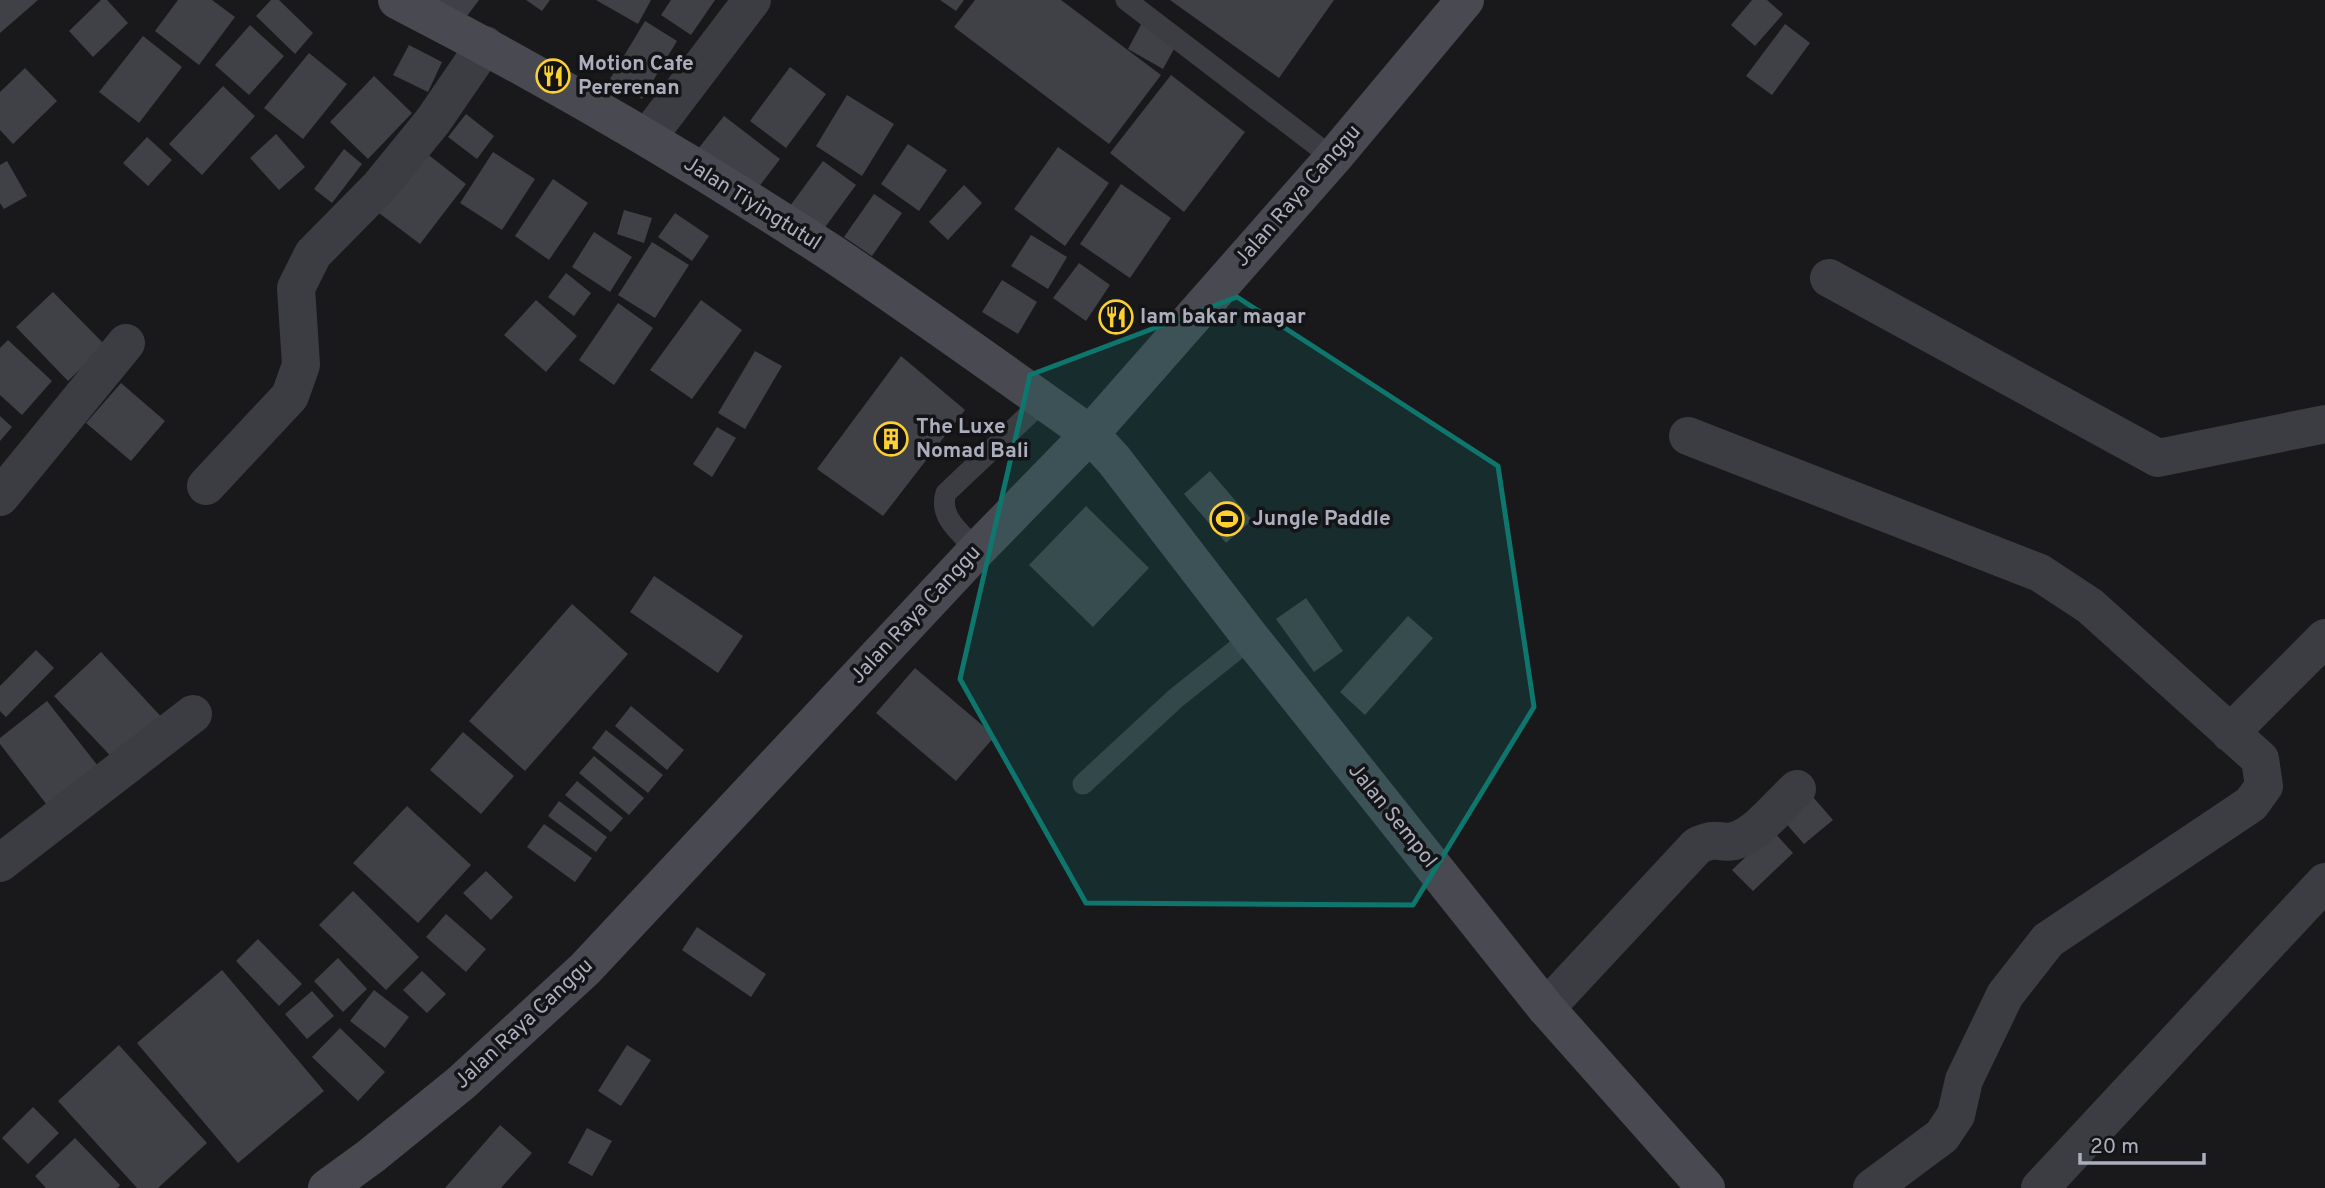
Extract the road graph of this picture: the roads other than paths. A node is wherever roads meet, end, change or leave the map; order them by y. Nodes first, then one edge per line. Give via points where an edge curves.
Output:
1 (397, 0) edge
2 (752, 0) edge
3 (1126, 0) edge
4 (1465, 0) edge
5 (485, 45) junction
6 (648, 138) junction
7 (1333, 158) junction
8 (1829, 278) dead end
9 (125, 343) dead end
10 (1043, 401) junction
11 (2325, 424) edge
12 (1090, 435) junction
13 (1688, 436) dead end
14 (206, 486) dead end
15 (0, 497) edge
16 (977, 550) junction
17 (1251, 638) junction
18 (2325, 638) edge
19 (193, 714) dead end
20 (2230, 733) junction
21 (1083, 784) dead end
22 (1797, 789) dead end
23 (0, 863) edge
24 (2325, 882) edge
25 (1546, 1008) junction
26 (327, 1188) edge
27 (1706, 1188) edge
28 (1872, 1188) edge
29 (2040, 1188) edge

1 - 5 street, Jalan Tiyingtutul
2 - 6 street
3 - 7 lane
4 - 7 street, Jalan Raya Canggu
5 - 6 street, Jalan Tiyingtutul
5 - 14 street via 433,121 380,186 313,254 296,288 301,365 290,396
6 - 10 street, Jalan Tiyingtutul via 834,255
7 - 12 street, Jalan Raya Canggu
8 - 11 street via 2158,458
9 - 15 street
10 - 12 street, Jalan Tiyingtutul
10 - 16 lane via 946,493 945,515
12 - 16 street, Jalan Raya Canggu
12 - 17 street, Jalan Sempol
13 - 20 street via 2040,573 2090,606
16 - 26 street, Jalan Raya Canggu via 585,969 461,1083
17 - 21 lane via 1176,698
17 - 25 street, Jalan Sempol
18 - 20 street
19 - 23 street
20 - 28 street via 2260,759 2264,786 2251,804 2048,940 2005,995 1964,1080 1956,1115 1942,1136
22 - 25 street via 1734,841 1711,839 1697,846
24 - 29 street
25 - 27 street, Jalan Sempol

